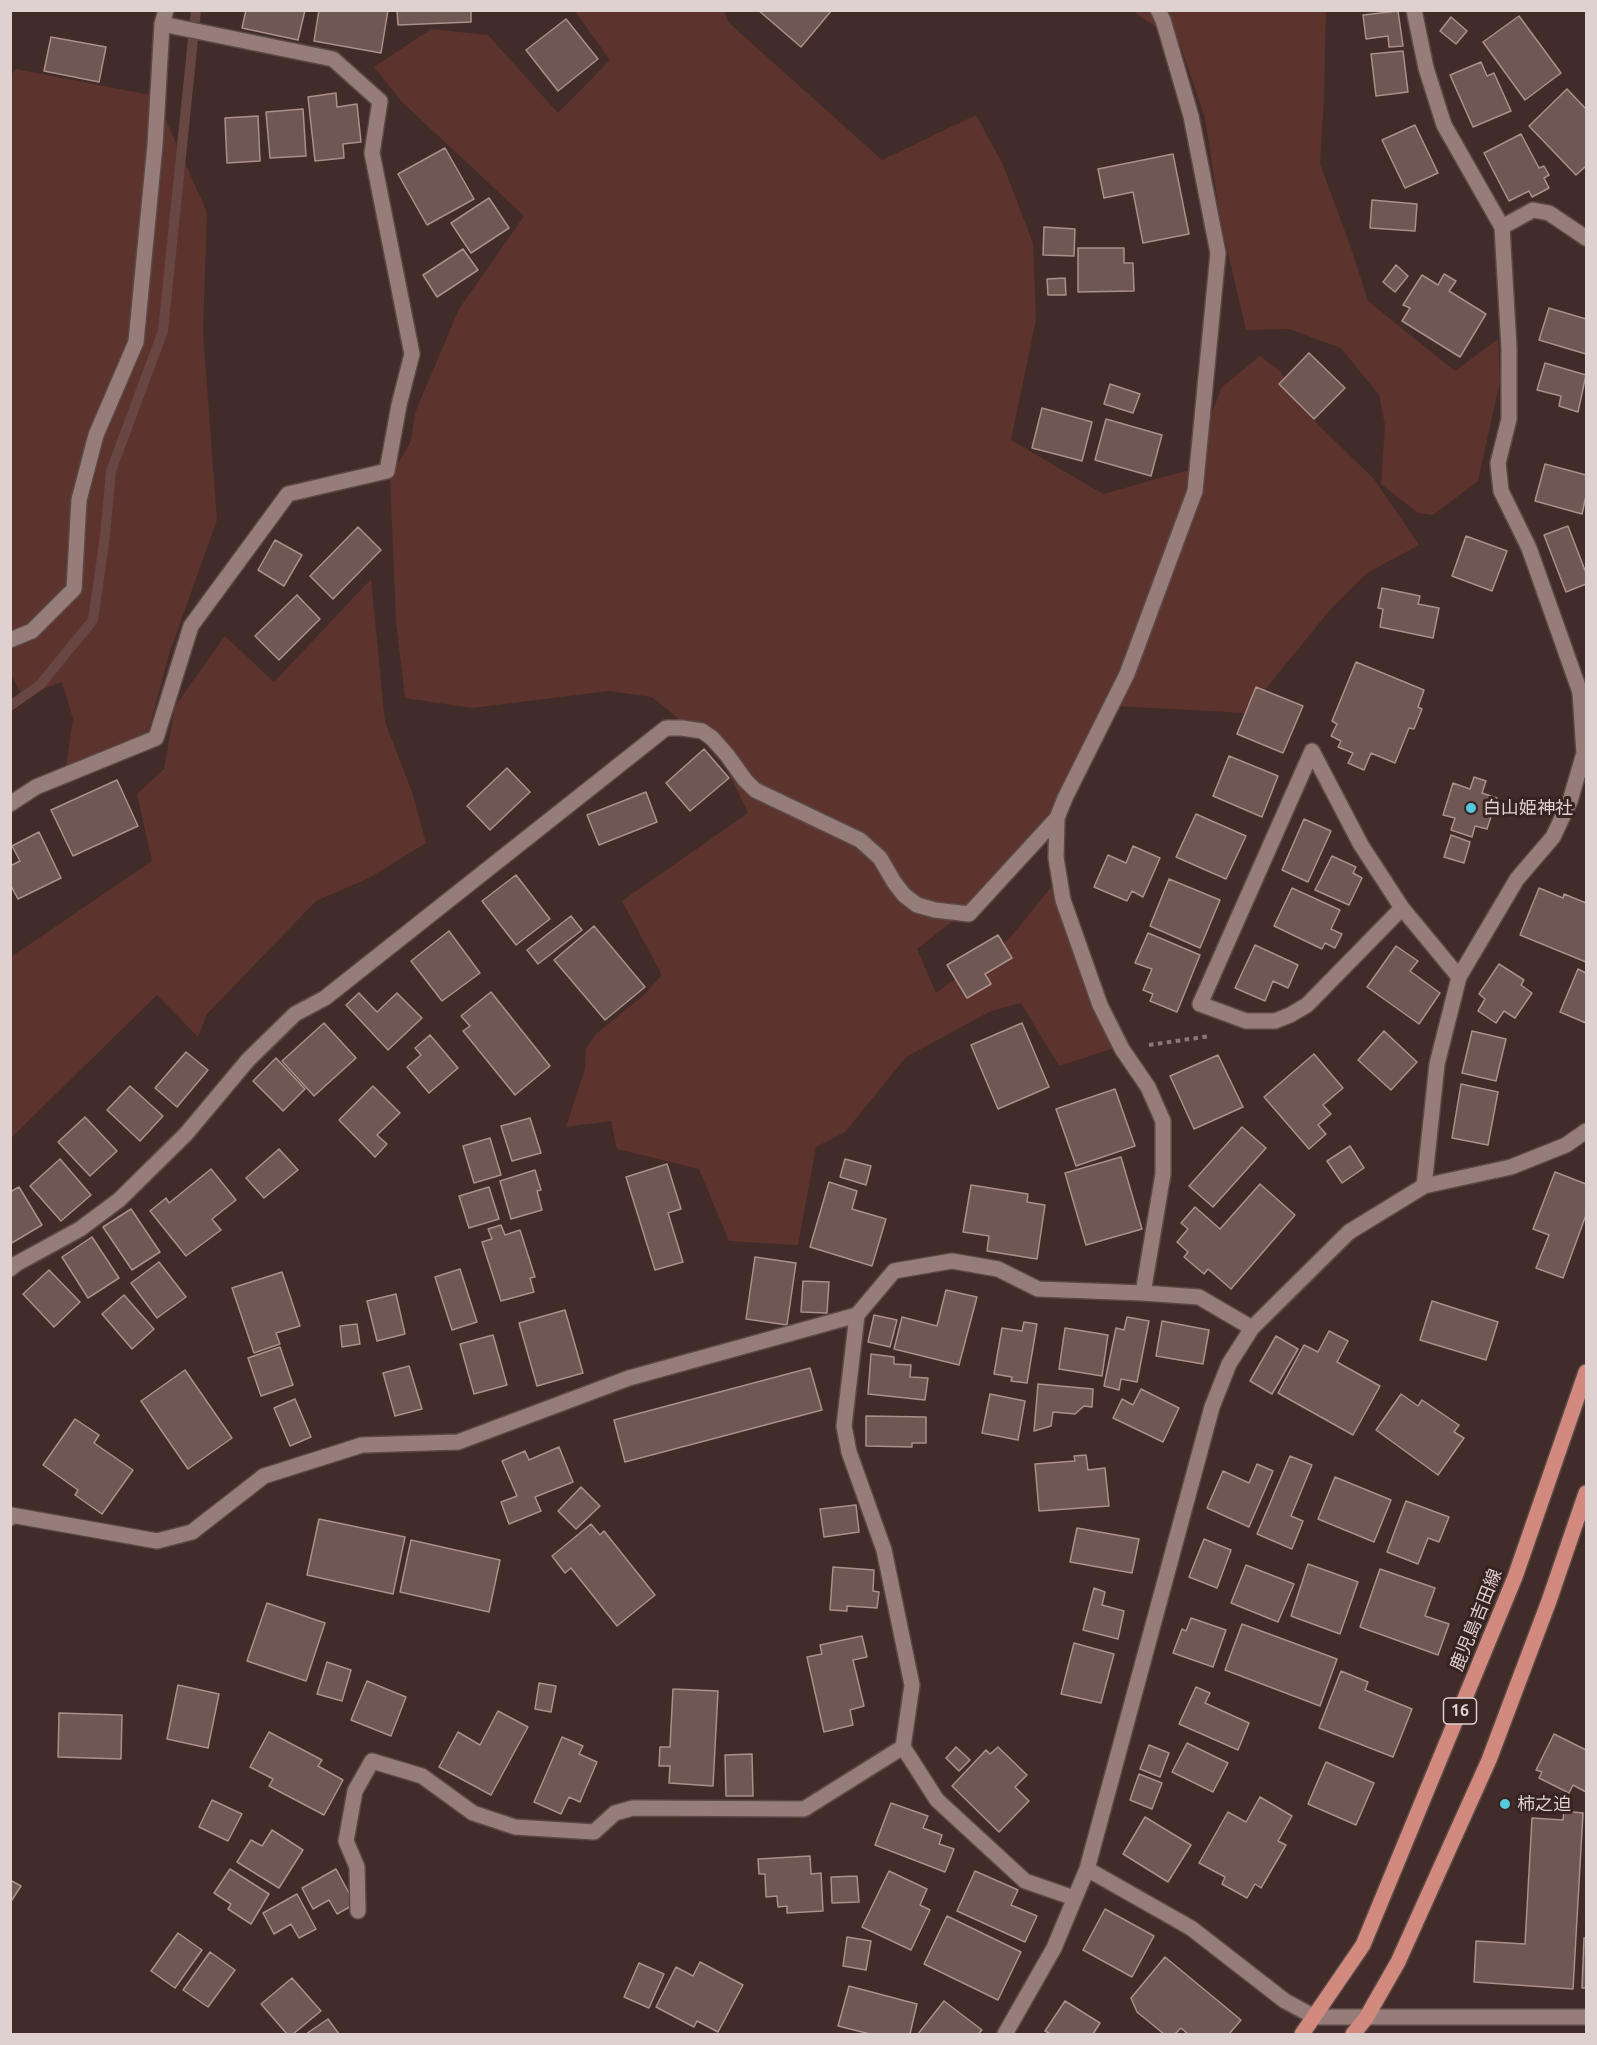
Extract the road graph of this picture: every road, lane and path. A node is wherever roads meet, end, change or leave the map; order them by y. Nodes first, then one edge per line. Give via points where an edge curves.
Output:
1 (1158, 10) edge
2 (1414, 10) edge
3 (164, 17) edge
4 (1502, 227) junction
5 (1587, 238) edge
6 (10, 640) edge
7 (10, 804) edge
8 (1057, 818) junction
9 (1402, 908) junction
10 (1459, 977) junction
11 (1246, 1022) junction
12 (1122, 1049) junction
13 (1587, 1131) edge
14 (1424, 1186) junction
15 (10, 1269) edge
16 (1143, 1293) junction
17 (857, 1315) junction
18 (1252, 1328) junction
19 (1587, 1372) edge
20 (1587, 1493) edge
21 (11, 1515) edge
22 (903, 1747) junction
23 (1087, 1869) junction
24 (1074, 1898) junction
25 (358, 1911) dead end
26 (1315, 2017) junction
27 (1587, 2017) edge
28 (1366, 2018) junction
29 (1005, 2034) edge
30 (1302, 2034) edge
31 (1353, 2034) edge

1 - 8 street via 1191,116 1218,253 1195,491 1127,674
2 - 4 street via 1426,68 1444,125
3 - 6 street via 136,342 96,435 79,500 74,589 32,631
3 - 7 street via 217,34 333,59 380,101 372,153 412,354 387,471 288,494 191,626 156,738 36,787
4 - 5 street via 1533,210 1550,213
4 - 10 street via 1509,419 1498,463 1501,491 1529,548 1580,692 1584,753 1570,801 1553,837 1517,879
8 - 12 street via 1056,858 1063,900 1101,1005
8 - 15 street via 969,914 935,910 917,905 904,895 880,858 860,840 755,790 702,731 666,728 325,998 295,1014 248,1060 186,1134 119,1200 80,1229
9 - 10 street
9 - 11 street via 1307,1005 1275,1021
9 - 11 street via 1361,845 1312,751 1200,1004
10 - 14 street via 1437,1064
11 - 12 path via 1231,1032
12 - 16 street via 1148,1087 1163,1121 1163,1174
13 - 14 street via 1566,1145 1510,1167
14 - 18 street via 1348,1232
16 - 17 street via 1038,1289 998,1269 952,1262 894,1271
16 - 18 street via 1199,1297
17 - 21 street via 629,1378 458,1442 362,1445 264,1476 192,1532 157,1540
17 - 22 street via 844,1426 849,1452 884,1550 912,1685
18 - 23 street via 1229,1364 1212,1407
19 - 26 main road, 鹿児島吉田線 / 16 via 1515,1577 1363,1945
20 - 28 main road, 16 via 1489,1760 1398,1962
22 - 24 street via 937,1800 1025,1881
22 - 25 street via 804,1809 633,1808 615,1813 594,1832 516,1827 473,1813 422,1776 372,1761 355,1791 346,1841 357,1867
23 - 24 street
23 - 26 street via 1191,1928 1285,2001
24 - 29 street via 1054,1948
26 - 28 street
26 - 30 main road, 鹿児島吉田線 / 16
27 - 28 street
28 - 31 main road, 16

